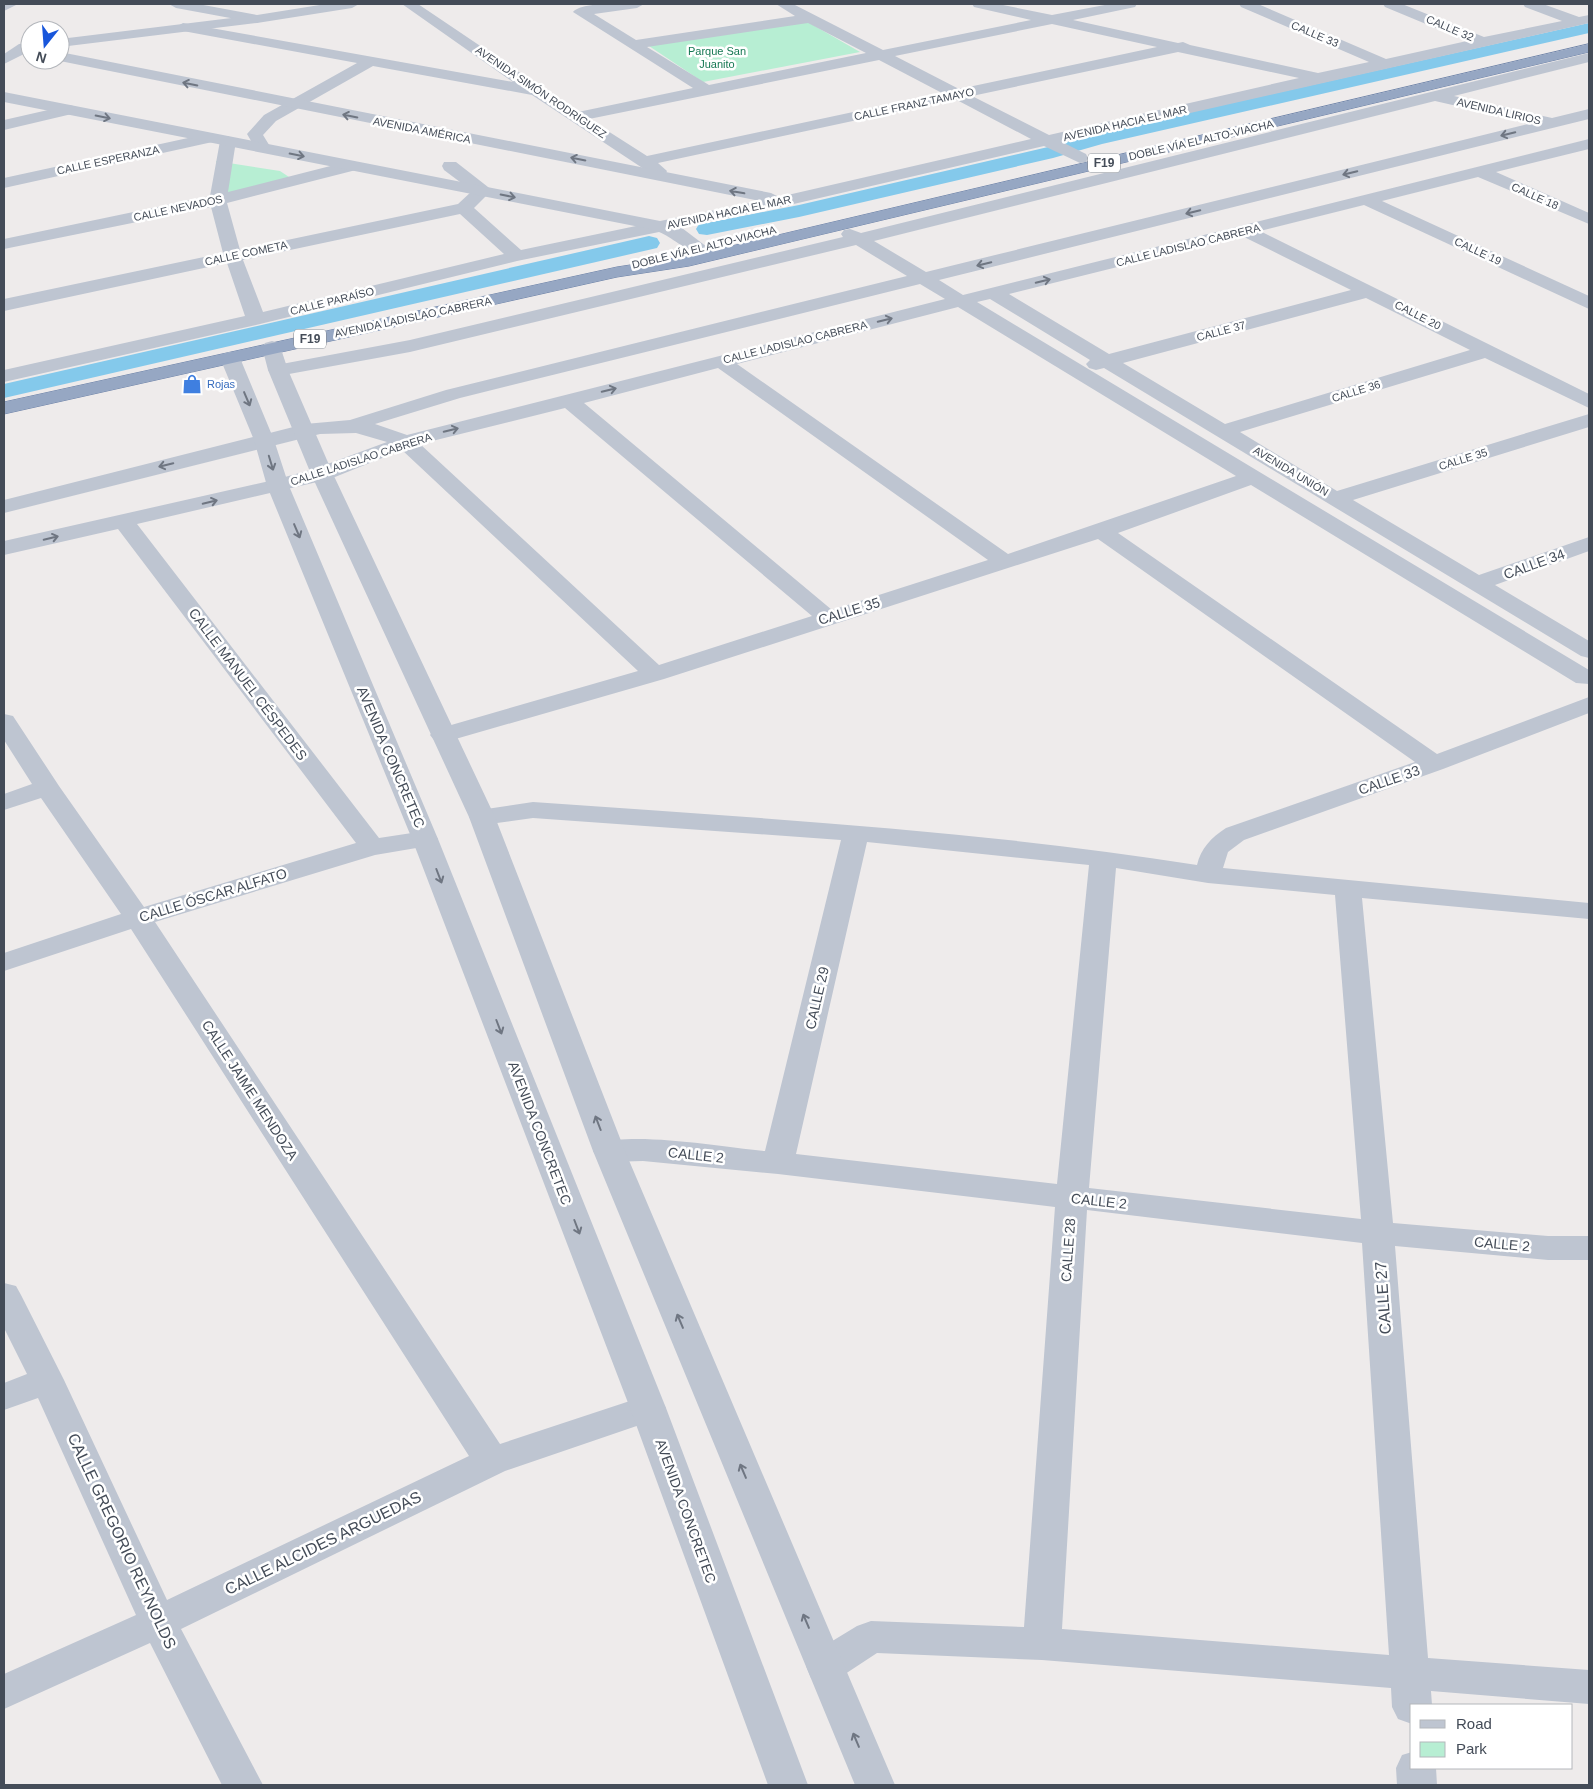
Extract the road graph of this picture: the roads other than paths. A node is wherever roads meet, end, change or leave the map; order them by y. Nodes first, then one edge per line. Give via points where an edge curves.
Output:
1 (11, 4) edge
2 (176, 4) edge
3 (352, 4) edge
4 (409, 4) edge
5 (637, 4) edge
6 (783, 4) edge
7 (978, 4) edge
8 (1130, 4) edge
9 (1246, 4) edge
10 (1390, 4) edge
11 (1530, 4) edge
12 (4, 6) edge
13 (1107, 6) edge
14 (574, 8) edge
15 (810, 18) junction
16 (1136, 18) dead end
17 (257, 19) junction
18 (1054, 20) junction
19 (1584, 21) edge
20 (1153, 26) dead end
21 (183, 27) junction
22 (1589, 39) edge
23 (70, 42) edge
24 (1482, 42) junction
25 (4, 43) edge
26 (632, 45) junction
27 (20, 46) edge
28 (1183, 46) junction
29 (1589, 48) edge
30 (20, 52) edge
31 (881, 55) junction
32 (1589, 58) edge
33 (70, 59) edge
34 (4, 60) edge
35 (371, 62) junction
36 (1384, 63) junction
37 (1318, 78) junction
38 (705, 89) junction
39 (538, 91) junction
40 (1409, 91) junction
41 (959, 94) junction
42 (1433, 96) junction
43 (4, 97) edge
44 (294, 105) junction
45 (70, 110) junction
46 (1589, 114) edge
47 (575, 117) junction
48 (1552, 123) junction
49 (4, 125) edge
50 (220, 140) junction
51 (1589, 141) edge
52 (1052, 144) junction
53 (263, 148) junction
54 (1076, 156) junction
55 (645, 161) junction
56 (350, 166) junction
57 (450, 166) dead end
58 (1481, 172) junction
59 (673, 181) junction
60 (4, 183) edge
61 (482, 191) junction
62 (218, 200) junction
63 (1366, 200) junction
64 (785, 201) junction
65 (464, 208) junction
66 (1589, 220) edge
67 (838, 226) junction
68 (1246, 231) junction
69 (680, 236) junction
70 (859, 239) junction
71 (4, 244) edge
72 (233, 256) junction
73 (517, 256) junction
74 (617, 272) junction
75 (924, 278) junction
76 (1370, 291) junction
77 (993, 293) junction
78 (960, 300) junction
79 (1589, 303) edge
80 (4, 305) edge
81 (256, 320) junction
82 (272, 347) junction
83 (1488, 351) junction
84 (230, 358) junction
85 (1107, 361) junction
86 (720, 362) junction
87 (1073, 369) junction
88 (278, 370) junction
89 (4, 376) edge
90 (1589, 382) edge
91 (1565, 389) junction
92 (568, 400) junction
93 (1589, 402) edge
94 (4, 408) edge
95 (1589, 420) edge
96 (355, 425) junction
97 (306, 430) junction
98 (1223, 431) junction
99 (264, 440) junction
100 (405, 442) junction
101 (322, 474) junction
102 (1252, 478) junction
103 (278, 486) junction
104 (1336, 498) junction
105 (4, 506) edge
106 (123, 521) junction
107 (1101, 531) junction
108 (1589, 544) edge
109 (4, 548) edge
110 (1005, 562) junction
111 (1478, 583) junction
112 (827, 617) junction
113 (1589, 651) edge
114 (655, 674) junction
115 (1588, 684) edge
116 (1589, 704) edge
117 (4, 721) edge
118 (443, 735) junction
119 (1434, 764) junction
120 (47, 788) junction
121 (4, 802) edge
122 (482, 817) junction
123 (856, 833) junction
124 (425, 839) junction
125 (372, 847) junction
126 (1103, 858) junction
127 (1208, 875) junction
128 (1348, 890) junction
129 (1589, 911) edge
130 (138, 918) junction
131 (4, 962) edge
132 (609, 1151) junction
133 (778, 1163) junction
134 (1072, 1198) junction
135 (1378, 1233) junction
136 (1589, 1248) edge
137 (4, 1295) edge
138 (47, 1380) junction
139 (4, 1398) edge
140 (648, 1408) junction
141 (492, 1461) junction
142 (158, 1622) junction
143 (1042, 1644) junction
144 (825, 1666) junction
145 (1589, 1687) edge
146 (1411, 1690) edge
147 (4, 1692) edge
148 (1416, 1769) edge
149 (243, 1785) edge
150 (788, 1785) edge
151 (875, 1785) edge
152 (1417, 1785) edge

1 - 12 street
2 - 17 street
3 - 17 street
4 - 39 street, AVENIDA SIMÓN RODRIGUEZ
5 - 14 street
6 - 15 street
7 - 18 street
8 - 13 street
9 - 36 street, CALLE 33
10 - 24 street, CALLE 32
11 - 19 street
13 - 16 street
13 - 18 street
14 - 26 street
15 - 26 street
15 - 31 street
17 - 21 street
18 - 28 street
18 - 31 street
19 - 24 street, AVENIDA HACIA EL MAR
20 - 28 street via 1176,38
21 - 23 street
21 - 35 street
22 - 54 highway, DOBLE VÍA EL ALTO-VIACHA / F19
24 - 36 street, AVENIDA HACIA EL MAR
25 - 27 street
26 - 38 street
28 - 37 street
28 - 41 street, CALLE FRANZ TAMAYO
29 - 40 highway, DOBLE VÍA EL ALTO-VIACHA / F19
30 - 34 street
31 - 38 street
31 - 41 street
32 - 42 street
44 -> 33 street, AVENIDA AMÉRICA
35 - 39 street
35 - 44 street
36 - 37 street, AVENIDA HACIA EL MAR
37 - 52 street, AVENIDA HACIA EL MAR
38 - 47 street
39 - 47 street, AVENIDA SIMÓN RODRIGUEZ
40 - 42 street, AVENIDA LIRIOS
40 - 67 highway, DOBLE VÍA EL ALTO-VIACHA / F19
41 - 52 street
41 - 55 street, CALLE FRANZ TAMAYO
42 - 48 street, AVENIDA LIRIOS
42 - 70 street
43 - 45 street
44 - 53 street via 270,118 255,134
59 -> 44 street, AVENIDA AMÉRICA
45 - 49 street
45 -> 50 street
46 - 48 street
47 - 55 street, AVENIDA SIMÓN RODRIGUEZ
48 - 51 street, AVENIDA LIRIOS
48 -> 75 street
50 - 53 street
50 - 60 street, CALLE ESPERANZA
50 - 62 street
51 - 58 street, CALLE LADISLAO CABRERA
52 - 54 street
52 - 64 street, AVENIDA HACIA EL MAR
53 -> 56 street
54 - 69 highway, DOBLE VÍA EL ALTO-VIACHA / F19
55 - 59 street, AVENIDA SIMÓN RODRIGUEZ
56 - 61 street
56 - 62 street, CALLE NEVADOS
57 - 61 street
58 - 63 street, CALLE LADISLAO CABRERA
58 - 66 street, CALLE 18
64 -> 59 street, AVENIDA AMÉRICA
61 - 65 street
61 -> 69 street
62 - 71 street, CALLE NEVADOS
62 - 72 street
63 - 68 street, CALLE LADISLAO CABRERA
63 - 79 street, CALLE 19
64 - 69 street, AVENIDA HACIA EL MAR
65 - 72 street, CALLE COMETA
65 - 73 street
67 - 70 street
67 - 74 highway, DOBLE VÍA EL ALTO-VIACHA / F19 via 660,267
68 - 76 street, CALLE 20
77 -> 68 street, CALLE LADISLAO CABRERA
69 - 73 street, CALLE PARAÍSO
69 - 74 highway, DOBLE VÍA EL ALTO-VIACHA / F19
70 - 75 street
70 - 88 street via 410,346
72 - 80 street, CALLE COMETA
72 - 81 street
73 - 81 street, CALLE PARAÍSO
74 - 82 highway, AVENIDA LADISLAO CABRERA / F19
75 - 78 street
75 - 96 street via 453,394
76 - 83 street, CALLE 20
76 - 85 street, CALLE 37
77 - 78 street, CALLE LADISLAO CABRERA
77 - 85 street, AVENIDA UNIÓN
86 -> 78 street, CALLE LADISLAO CABRERA
78 - 87 street
81 - 89 street, CALLE PARAÍSO
82 - 84 highway, AVENIDA LADISLAO CABRERA / F19
82 - 88 street
83 - 91 street, CALLE 20
83 - 98 street, CALLE 36
84 - 94 highway, AVENIDA LADISLAO CABRERA / F19
84 -> 99 street, AVENIDA CONCRETEC
85 - 87 street, CALLE 37
85 - 98 street, AVENIDA UNIÓN
92 -> 86 street, CALLE LADISLAO CABRERA
86 - 110 street
87 - 102 street
88 - 97 street
90 - 91 street
91 - 93 street, CALLE 20
100 -> 92 street, CALLE LADISLAO CABRERA
92 - 112 street
95 - 104 street, CALLE 35
96 - 97 street via 330,425
96 - 100 street via 375,429
97 - 99 street
97 - 101 street
98 - 104 street, AVENIDA UNIÓN
99 -> 103 street, AVENIDA CONCRETEC
99 -> 105 street
100 - 101 street, CALLE LADISLAO CABRERA
100 - 114 street
101 - 103 street, CALLE LADISLAO CABRERA
101 - 118 street
102 - 107 street, CALLE 35
102 - 115 street
106 -> 103 street, CALLE LADISLAO CABRERA
103 -> 124 street, AVENIDA CONCRETEC
104 - 111 street, AVENIDA UNIÓN
109 -> 106 street, CALLE LADISLAO CABRERA
106 - 125 street, CALLE MANUEL CÉSPEDES
107 - 110 street, CALLE 35
107 - 119 street
108 - 111 street, CALLE 34
110 - 112 street, CALLE 35
111 - 113 street, AVENIDA UNIÓN
112 - 114 street, CALLE 35
114 - 118 street, CALLE 35
116 - 119 street, CALLE 33
117 - 120 street, CALLE JAIME MENDOZA
118 - 122 street
119 - 127 street, CALLE 33 via 1235,834 1219,844 1212,854
120 - 121 street
120 - 130 street, CALLE JAIME MENDOZA
122 - 123 street via 533,810
132 -> 122 street
123 - 126 street
123 - 133 street, CALLE 29
124 - 125 street, CALLE ÓSCAR ALFATO
124 -> 140 street, AVENIDA CONCRETEC
125 - 130 street, CALLE ÓSCAR ALFATO
126 - 127 street
126 - 134 street, CALLE 28
127 - 128 street
128 - 129 street
128 - 135 street, CALLE 27
130 - 131 street, CALLE ÓSCAR ALFATO
130 - 141 street, CALLE JAIME MENDOZA
132 - 133 street, CALLE 2 via 643,1150
144 -> 132 street
133 - 134 street, CALLE 2
134 - 135 street, CALLE 2
134 - 143 street, CALLE 28
135 - 136 street, CALLE 2 via 1548,1248
135 - 146 street, CALLE 27
137 - 138 street, CALLE GREGORIO REYNOLDS
138 - 139 street
138 - 142 street, CALLE GREGORIO REYNOLDS
140 - 141 street, CALLE ALCIDES ARGUEDAS
140 - 150 street, AVENIDA CONCRETEC
141 - 142 street, CALLE ALCIDES ARGUEDAS
142 - 147 street, CALLE ALCIDES ARGUEDAS
142 - 149 street, CALLE GREGORIO REYNOLDS
143 - 144 street via 871,1637
143 - 146 street
151 -> 144 street
145 - 146 street
148 - 152 street

